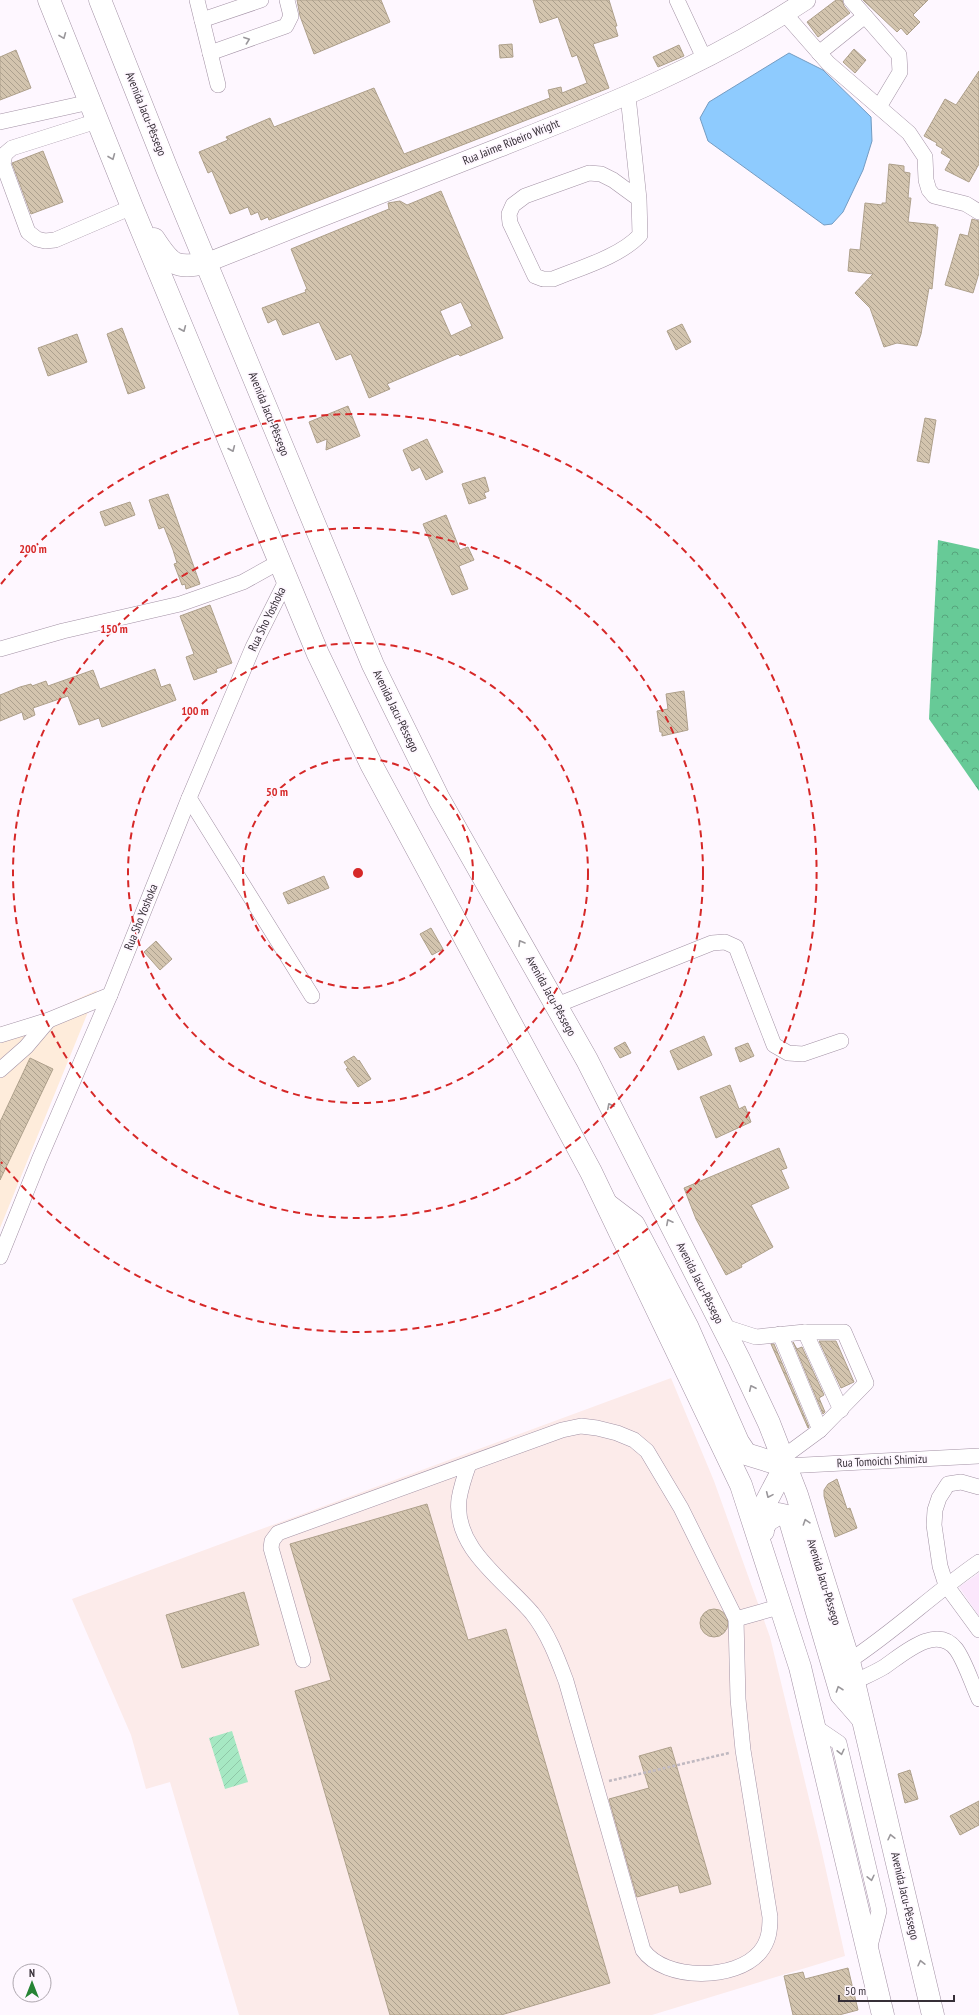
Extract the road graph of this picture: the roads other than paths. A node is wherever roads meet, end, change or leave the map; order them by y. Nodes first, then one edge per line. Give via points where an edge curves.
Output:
1 (49, 0) edge
2 (100, 0) edge
3 (197, 0) edge
4 (261, 0) edge
5 (287, 0) edge
6 (677, 0) edge
7 (806, 0) edge
8 (851, 0) edge
9 (785, 14) junction
10 (865, 16) junction
11 (202, 20) junction
12 (210, 53) junction
13 (820, 53) junction
14 (705, 60) junction
15 (218, 85) dead end
16 (628, 96) junction
17 (879, 107) junction
18 (93, 112) junction
19 (0, 122) edge
20 (639, 199) junction
21 (132, 207) junction
22 (979, 212) edge
23 (206, 263) junction
24 (170, 298) junction
25 (283, 571) junction
26 (0, 649) edge
27 (189, 798) junction
28 (110, 995) junction
29 (312, 996) dead end
30 (557, 1005) junction
31 (49, 1020) junction
32 (0, 1035) edge
33 (841, 1041) dead end
34 (0, 1070) edge
35 (605, 1202) junction
36 (0, 1257) edge
37 (661, 1277) junction
38 (722, 1326) junction
39 (805, 1332) junction
40 (780, 1334) junction
41 (841, 1410) junction
42 (769, 1423) junction
43 (820, 1430) junction
44 (979, 1456) edge
45 (784, 1462) junction
46 (469, 1464) junction
47 (979, 1487) edge
48 (762, 1535) junction
49 (979, 1562) edge
50 (946, 1585) junction
51 (782, 1606) junction
52 (736, 1619) junction
53 (979, 1630) edge
54 (303, 1660) dead end
55 (849, 1661) junction
56 (854, 1682) junction
57 (979, 1699) edge
58 (863, 1719) junction
59 (883, 2015) edge
60 (933, 2015) edge

1 -> 18 highway
2 - 23 highway, Avenida Jacu-Pêssego
3 - 11 street
4 - 11 street
12 -> 5 street via 286,26 291,16
6 - 14 street
7 - 9 main road, Rua Jaime Ribeiro Wright
8 - 10 street
9 - 13 street
9 - 14 main road, Rua Jaime Ribeiro Wright
10 - 13 street
10 - 17 street via 899,55 901,64 900,72
11 - 12 street
12 - 15 street
13 - 17 street
14 - 16 main road, Rua Jaime Ribeiro Wright
16 - 20 street
16 - 23 main road, Rua Jaime Ribeiro Wright
17 - 22 street via 909,133 918,145 925,157 926,180 934,196 966,204
18 - 19 street
18 -> 21 highway
18 - 21 street via 12,148 5,154 3,164 6,176 25,225 28,232 37,239 55,240
20 - 20 street via 640,235 633,243 553,279 543,280 535,276 510,223 509,214 513,206 525,196 589,173 601,174 613,180
21 - 23 highway via 170,261 188,265
21 - 24 highway
23 - 24 highway via 184,273 174,285
30 -> 23 highway, Avenida Jacu-Pêssego via 439,799 373,665
24 -> 25 highway
25 - 26 street via 180,604
25 - 27 street, Rua Sho Yoshoka via 254,647
25 - 35 highway via 318,654 371,764
27 - 28 street, Rua Sho Yoshoka
27 - 29 street
28 - 31 street
28 - 36 street, Rua Sho Yoshoka
30 - 33 street via 712,943 725,942 736,948 774,1045 788,1053 803,1054
38 -> 30 highway, Avenida Jacu-Pêssego via 621,1125
31 - 32 street
31 - 34 street via 26,1047
35 - 37 highway via 634,1225
35 - 48 highway via 741,1485
37 - 42 highway via 683,1301 747,1435 758,1438
37 - 45 highway via 687,1326 738,1442 746,1454
38 - 40 street via 756,1337
42 -> 38 highway, Avenida Jacu-Pêssego
39 - 40 street
39 - 41 street
39 - 41 street via 844,1332 866,1383
40 - 43 street
41 - 43 street
42 - 45 highway, Avenida Jacu-Pêssego
43 - 45 street
44 - 45 street, Rua Tomoichi Shimizu
45 -> 48 highway via 764,1506
55 -> 45 highway, Avenida Jacu-Pêssego
46 - 52 street via 562,1430 581,1426 617,1433 634,1440 647,1451 681,1508
46 - 52 street via 459,1500 462,1530 469,1546 523,1603 545,1631 566,1681 643,1950 658,1964 683,1973 722,1971 741,1966 751,1961 766,1943 770,1932 770,1917 743,1750 738,1699
46 - 54 street via 285,1529 275,1536 271,1548
47 - 50 street via 961,1482 948,1484 939,1498 934,1525
48 - 51 highway
58 -> 48 highway via 841,1694 790,1521 782,1514 773,1516
49 - 50 street
50 - 53 street
50 - 55 street via 892,1632
51 - 52 street
51 -> 59 highway via 800,1667
55 - 56 highway, Avenida Jacu-Pêssego
56 - 57 street via 882,1668 924,1641 948,1641 956,1649
56 - 58 highway, Avenida Jacu-Pêssego
60 -> 58 highway, Avenida Jacu-Pêssego

